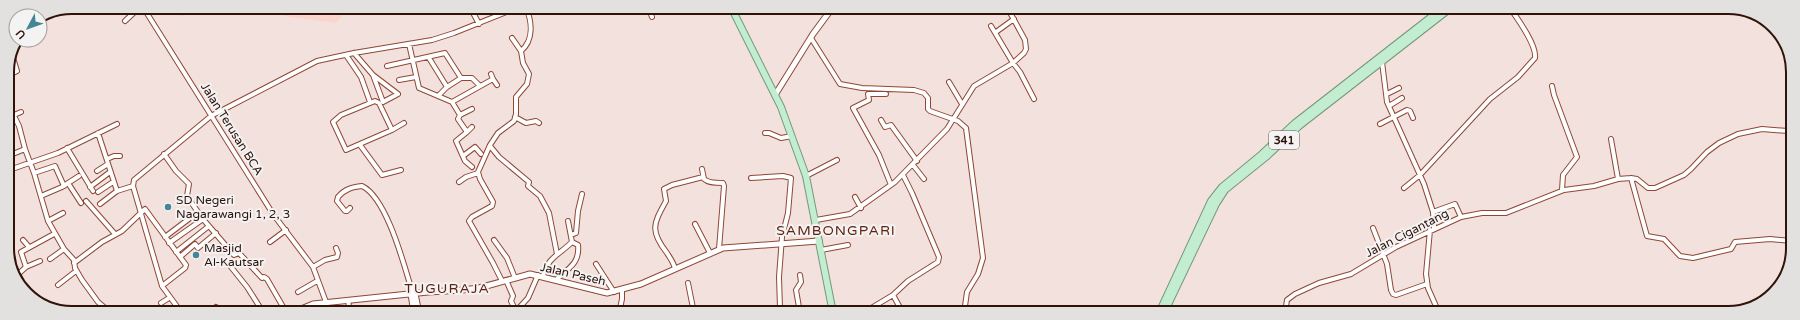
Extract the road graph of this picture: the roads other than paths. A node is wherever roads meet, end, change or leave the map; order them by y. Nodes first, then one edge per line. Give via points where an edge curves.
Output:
1 (132, 14) edge
2 (147, 14) edge
3 (474, 14) edge
4 (503, 14) edge
5 (529, 14) edge
6 (734, 14) edge
7 (828, 14) edge
8 (1011, 14) edge
9 (1437, 14) edge
10 (1444, 14) edge
11 (1514, 14) edge
12 (1014, 19) junction
13 (125, 21) dead end
14 (479, 24) junction
15 (991, 26) dead end
16 (996, 32) junction
17 (512, 38) dead end
18 (810, 38) junction
19 (409, 44) junction
20 (521, 51) junction
21 (354, 53) junction
22 (346, 55) junction
23 (429, 58) junction
24 (413, 61) junction
25 (1382, 62) junction
26 (1013, 63) junction
27 (15, 64) edge
28 (387, 66) dead end
29 (1366, 71) junction
30 (14, 72) edge
31 (373, 75) junction
32 (416, 77) junction
33 (461, 78) junction
34 (399, 80) dead end
35 (383, 82) junction
36 (949, 82) dead end
37 (496, 85) dead end
38 (377, 86) junction
39 (480, 86) junction
40 (1552, 86) dead end
41 (447, 87) junction
42 (1400, 88) dead end
43 (881, 92) junction
44 (886, 94) dead end
45 (1387, 94) junction
46 (775, 95) junction
47 (438, 96) junction
48 (1402, 98) dead end
49 (1034, 99) dead end
50 (370, 102) junction
51 (452, 102) junction
52 (962, 104) junction
53 (1389, 106) junction
54 (472, 109) dead end
55 (21, 112) dead end
56 (460, 115) junction
57 (14, 116) joint
58 (210, 116) junction
59 (515, 117) junction
60 (1393, 117) junction
61 (1413, 118) dead end
62 (881, 120) dead end
63 (952, 120) junction
64 (404, 123) dead end
65 (539, 123) dead end
66 (117, 124) dead end
67 (1380, 124) dead end
68 (472, 127) dead end
69 (392, 130) junction
70 (467, 132) junction
71 (1786, 132) edge
72 (98, 133) junction
73 (765, 133) dead end
74 (792, 136) junction
75 (1611, 139) dead end
76 (360, 145) junction
77 (490, 146) junction
78 (67, 148) junction
79 (25, 149) junction
80 (14, 154) edge
81 (164, 154) junction
82 (481, 154) dead end
83 (120, 156) dead end
84 (463, 156) junction
85 (837, 160) dead end
86 (108, 161) junction
87 (917, 161) junction
88 (30, 162) junction
89 (1253, 164) junction
90 (913, 165) junction
91 (472, 167) dead end
92 (14, 169) edge
93 (702, 169) dead end
94 (401, 170) dead end
95 (97, 171) dead end
96 (478, 171) junction
97 (110, 172) junction
98 (34, 173) junction
99 (902, 175) junction
100 (79, 176) dead end
101 (806, 176) junction
102 (1420, 176) junction
103 (703, 177) junction
104 (751, 178) dead end
105 (1631, 178) junction
106 (924, 179) dead end
107 (1618, 179) junction
108 (113, 182) junction
109 (459, 182) dead end
110 (66, 184) junction
111 (891, 185) junction
112 (132, 186) junction
113 (1404, 188) dead end
114 (1562, 190) junction
115 (117, 191) junction
116 (98, 192) dead end
117 (582, 194) dead end
118 (40, 196) junction
119 (855, 197) dead end
120 (86, 201) dead end
121 (81, 203) dead end
122 (100, 204) dead end
123 (350, 208) dead end
124 (861, 208) junction
125 (198, 212) junction
126 (1433, 212) junction
127 (64, 213) dead end
128 (141, 214) junction
129 (1461, 217) junction
130 (203, 219) junction
131 (816, 220) junction
132 (48, 221) junction
133 (568, 221) dead end
134 (695, 224) dead end
135 (209, 226) junction
136 (1373, 228) dead end
137 (1434, 228) junction
138 (286, 230) junction
139 (1430, 230) junction
140 (216, 233) junction
141 (54, 234) junction
142 (115, 234) junction
143 (571, 235) junction
144 (165, 237) junction
145 (23, 240) dead end
146 (494, 240) dead end
147 (819, 241) junction
148 (1786, 241) edge
149 (270, 242) dead end
150 (572, 242) junction
151 (169, 243) junction
152 (781, 244) junction
153 (848, 245) dead end
154 (29, 247) junction
155 (336, 248) dead end
156 (64, 249) junction
157 (719, 249) junction
158 (820, 250) junction
159 (176, 252) junction
160 (710, 253) junction
161 (557, 254) junction
162 (1384, 254) junction
163 (180, 257) junction
164 (50, 259) dead end
165 (40, 260) dead end
166 (74, 263) junction
167 (596, 264) dead end
168 (26, 267) junction
169 (231, 267) dead end
170 (313, 267) junction
171 (675, 269) junction
172 (76, 271) junction
173 (20, 273) edge
174 (800, 275) dead end
175 (540, 276) junction
176 (515, 278) junction
177 (556, 280) junction
178 (317, 281) junction
179 (504, 281) junction
180 (688, 283) dead end
181 (1427, 284) junction
182 (58, 285) dead end
183 (162, 286) junction
184 (622, 290) junction
185 (298, 292) dead end
186 (614, 292) junction
187 (412, 293) junction
188 (893, 295) junction
189 (169, 298) junction
190 (348, 300) junction
191 (326, 302) junction
192 (161, 303) dead end
193 (103, 306) edge
194 (176, 306) edge
195 (259, 306) edge
196 (283, 306) edge
197 (306, 306) edge
198 (349, 306) edge
199 (413, 306) edge
200 (417, 306) edge
201 (513, 306) edge
202 (522, 306) edge
203 (620, 306) edge
204 (693, 306) edge
205 (780, 306) edge
206 (799, 306) edge
207 (832, 306) edge
208 (875, 306) edge
209 (899, 306) edge
210 (965, 306) edge
211 (1162, 306) edge
212 (1167, 306) edge
213 (1286, 306) edge
214 (1436, 306) edge

1 - 13 street
2 - 58 street, Jalan Terusan BCA
3 - 14 street
4 - 14 street
5 - 20 street via 529,43
6 - 46 main road
7 - 18 street
8 - 12 street
9 - 29 main road, 341
10 - 25 main road, 341
11 - 102 street via 1529,39 1535,58 1490,99
12 - 16 street
12 - 26 street via 1025,40 1026,49
14 - 19 street via 432,40
15 - 16 street
16 - 26 street
17 - 20 street
18 - 43 street via 840,84
18 - 46 street
19 - 21 street
19 - 24 street
20 - 59 street via 523,63 529,74 527,84 516,97
21 - 22 street
21 - 31 street
22 - 50 street via 361,77
22 - 58 street via 318,61
23 - 24 street
23 - 33 street via 446,53
23 - 41 street
24 - 28 street
24 - 32 street
25 - 29 main road, 341
25 - 45 street
26 - 49 street
26 - 52 street via 974,86
27 - 30 street via 17,71
29 - 89 main road, 341
31 - 35 street
31 - 38 street
32 - 34 street
32 - 47 street via 419,88
33 - 39 street via 472,78
33 - 41 street
35 - 38 street
35 - 38 street via 398,94 383,102
36 - 52 street
37 - 39 street via 492,76
39 - 51 street
40 - 114 street via 1578,157 1563,175
41 - 47 street
42 - 45 street
43 - 44 street
43 - 63 street via 914,90 924,93 928,98 930,111
43 - 111 street via 868,94 869,100 853,108 879,155
45 - 53 street
46 - 74 main road
47 - 51 street
48 - 53 street
50 - 69 street via 379,103
50 - 76 street via 333,122 345,150
51 - 56 street
52 - 63 street
53 - 60 street
54 - 56 street
55 - 57 street
56 - 70 street via 458,120
57 - 79 street via 24,134
58 - 81 street
58 - 138 street, Jalan Terusan BCA
59 - 65 street via 526,123
59 - 77 street via 514,121 498,133
60 - 61 street via 1408,110
60 - 67 street
60 - 102 street
62 - 87 street via 885,127 891,125
63 - 87 street via 947,129
63 - 210 street via 966,128 983,258 978,274 967,292
64 - 69 street
66 - 72 street
68 - 70 street
69 - 76 street
70 - 84 street via 456,141
71 - 105 street via 1762,129 1738,134 1707,152 1684,175 1655,188 1650,189
72 - 78 street
72 - 86 street
73 - 74 street via 781,138
74 - 101 main road
75 - 107 street
76 - 94 street via 382,175
77 - 96 street
77 - 161 street via 529,182 528,186 542,198 551,222
78 - 88 street
78 - 97 street via 91,189
79 - 80 street
79 - 88 street
81 - 112 street via 134,180
81 - 125 street via 189,184 187,196
82 - 84 street via 475,147
83 - 86 street via 114,156
84 - 91 street via 466,163
85 - 101 street
86 - 95 street
86 - 97 street
87 - 90 street
88 - 92 street
88 - 98 street
89 - 211 main road, 341 via 1222,187 1211,201
89 - 212 main road, 341 via 1225,190 1216,204
90 - 99 street
90 - 106 street
93 - 103 street
96 - 109 street
96 - 179 street via 493,202 492,206 469,221
97 - 108 street
98 - 110 street via 55,166
98 - 118 street
99 - 111 street
99 - 188 street via 939,257 938,262 908,281
100 - 110 street
101 - 131 main road
102 - 113 street
102 - 126 street
103 - 157 street via 708,182 723,183 724,186
103 - 171 street via 664,189 666,200 657,216 655,228 662,247
104 - 152 street via 791,177 788,213
105 - 107 street, Jalan Cigantang
105 - 148 street via 1647,236 1664,239 1680,256 1688,258 1730,248 1735,242
107 - 114 street, Jalan Cigantang via 1594,186
108 - 115 street
108 - 116 street
110 - 118 street
110 - 121 street
111 - 124 street
112 - 115 street
112 - 128 street
114 - 129 street, Jalan Cigantang via 1506,213 1482,213
115 - 122 street
117 - 143 street via 576,233
118 - 132 street
119 - 124 street
120 - 142 street
123 - 187 street via 346,211 338,201 338,196 343,191 362,186 375,196 397,242
124 - 131 street via 842,217
125 - 130 street
125 - 144 street
126 - 129 street via 1455,204
126 - 137 street
127 - 132 street
128 - 142 street
128 - 144 street via 145,210
128 - 183 street
129 - 137 street, Jalan Cigantang
130 - 135 street
130 - 151 street
131 - 147 main road
132 - 141 street
133 - 143 street
134 - 160 street
135 - 140 street
135 - 159 street
136 - 162 street
137 - 139 street, Jalan Cigantang
138 - 149 street
138 - 170 street, Jalan Terusan BCA
139 - 162 street, Jalan Cigantang
139 - 181 street
140 - 163 street via 198,248 195,244
140 - 196 street via 234,255 240,253 262,278 267,278
141 - 154 street
141 - 156 street
142 - 166 street
143 - 150 street
144 - 151 street
145 - 154 street
146 - 176 street via 507,258
147 - 152 street, Jalan Paseh
147 - 158 main road
150 - 161 street
150 - 177 street via 578,244 578,256
151 - 159 street
152 - 157 street, Jalan Paseh
152 - 205 street
153 - 158 street
154 - 168 street via 21,252
155 - 170 street via 338,256
156 - 164 street
156 - 166 street
157 - 160 street, Jalan Paseh
158 - 207 main road
159 - 163 street
160 - 171 street, Jalan Paseh
161 - 175 street
162 - 181 street via 1394,295
162 - 213 street, Jalan Cigantang via 1351,274 1295,294 1287,300
163 - 183 street via 186,267
165 - 168 street
166 - 172 street
167 - 186 street
168 - 173 street
169 - 195 street
170 - 178 street, Jalan Terusan BCA
171 - 184 street, Jalan Paseh
172 - 182 street
172 - 193 street
174 - 206 street via 801,282 796,290
175 - 176 street, Jalan Paseh via 524,275
175 - 177 street, Jalan Paseh
175 - 202 street
176 - 179 street, Jalan Paseh
177 - 186 street, Jalan Paseh via 603,292
178 - 185 street
178 - 191 street, Jalan Terusan BCA
179 - 187 street, Jalan Paseh via 462,290
179 - 201 street via 514,296 510,301
180 - 204 street
181 - 214 street
183 - 189 street
184 - 186 street, Jalan Paseh
184 - 203 street
187 - 190 street, Jalan Paseh
187 - 199 street
187 - 200 street
188 - 208 street
188 - 209 street
189 - 192 street
189 - 194 street
190 - 191 street, Jalan Paseh
190 - 198 street
191 - 197 street, Jalan Paseh

